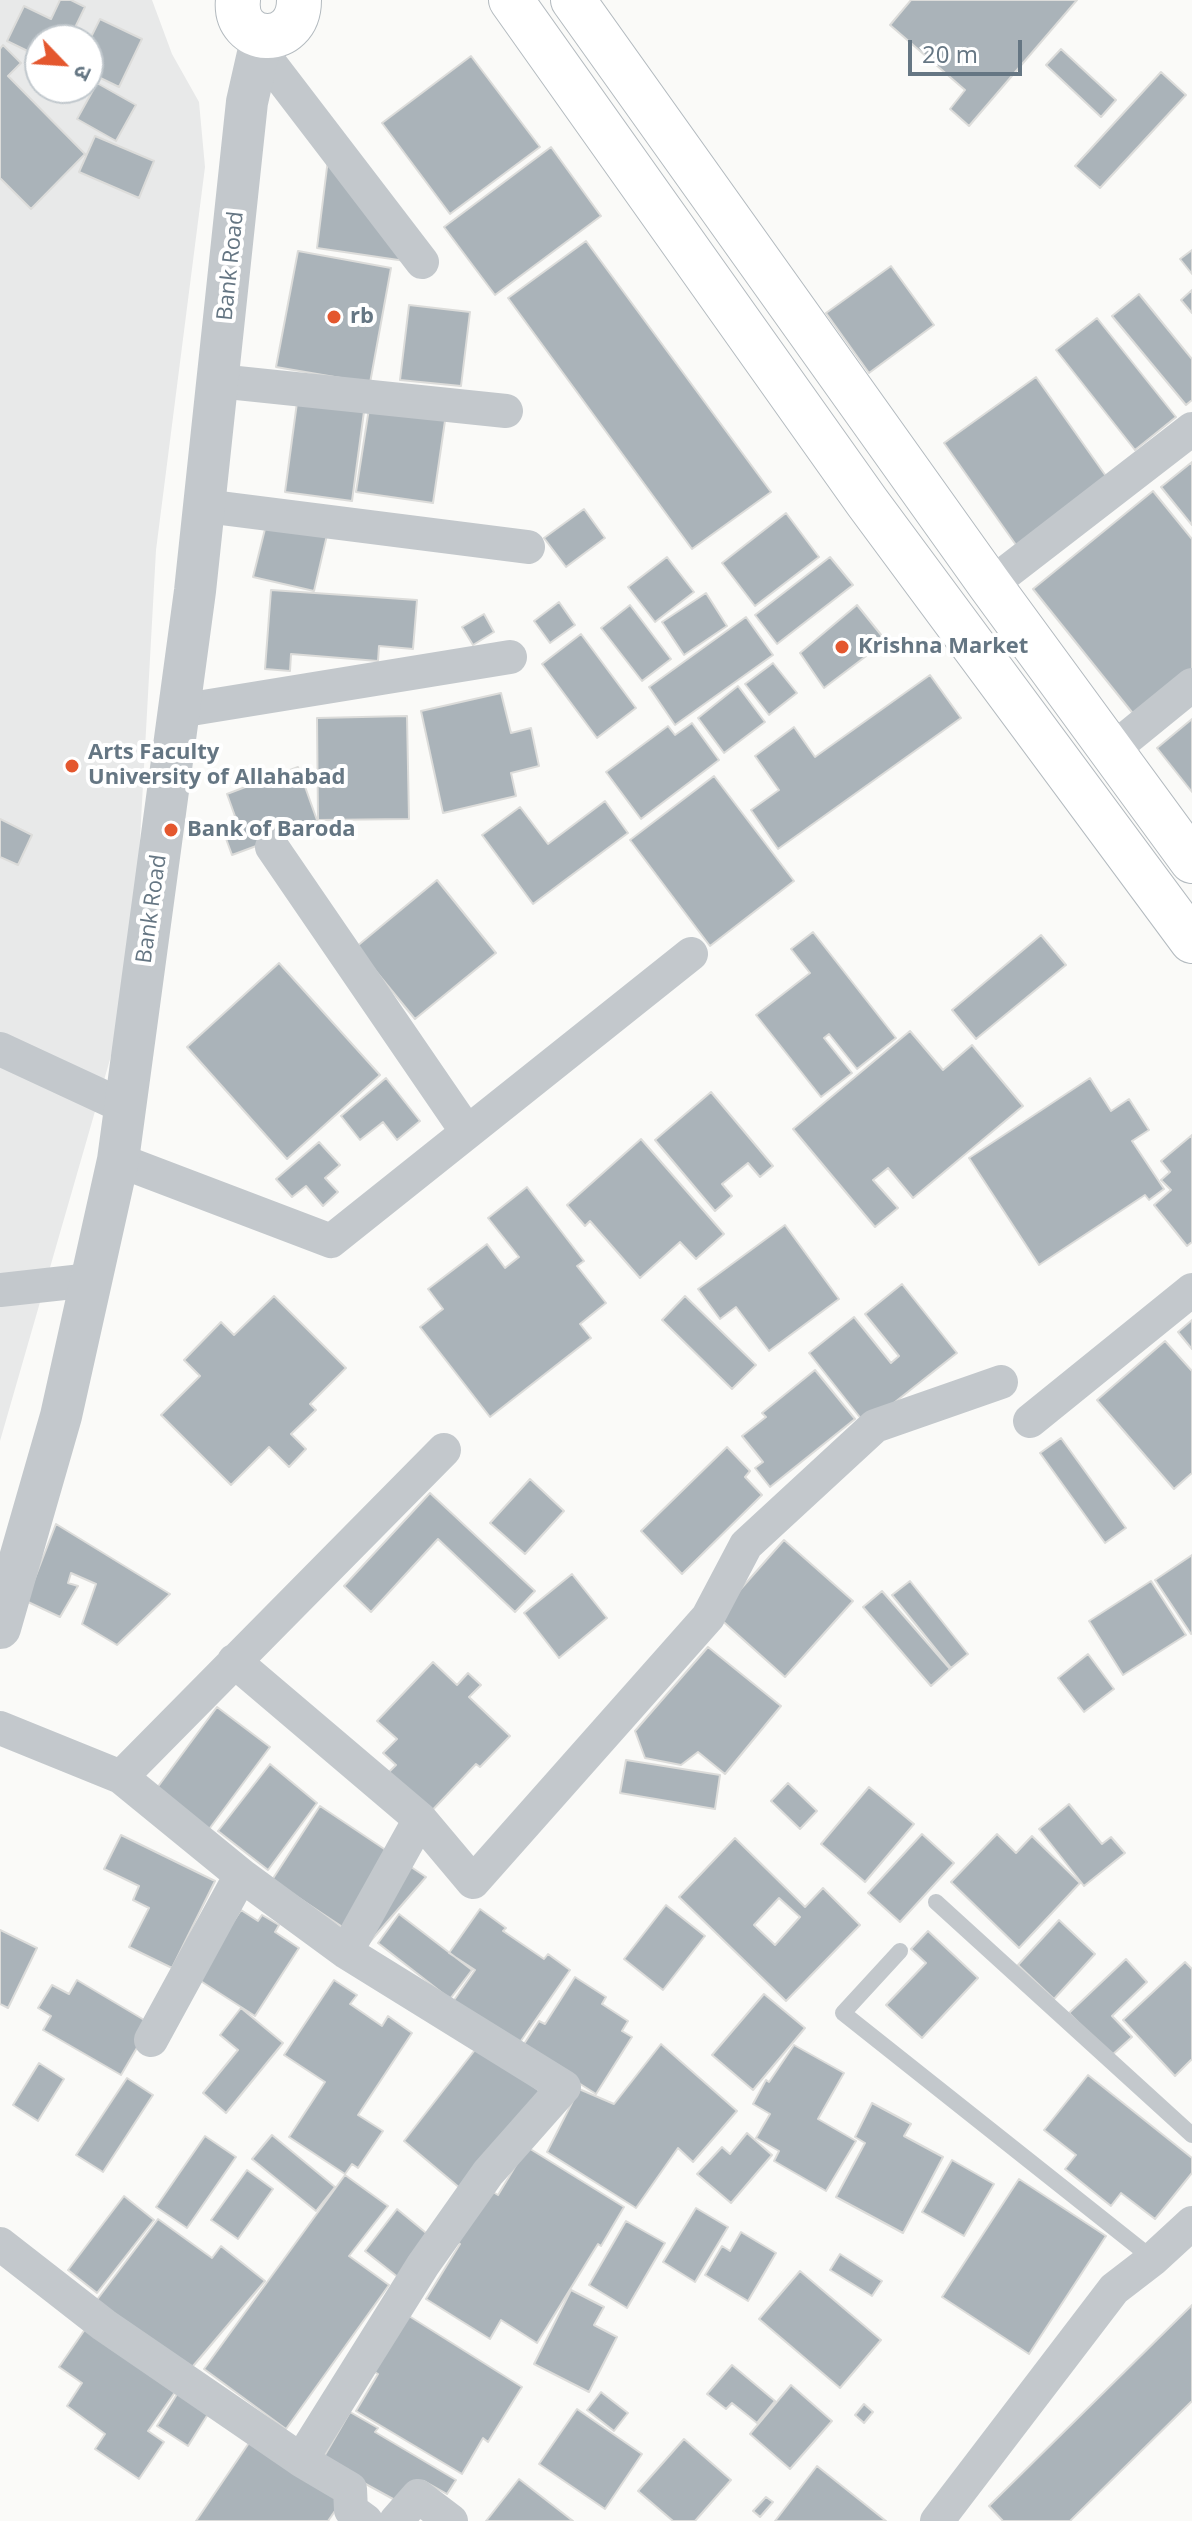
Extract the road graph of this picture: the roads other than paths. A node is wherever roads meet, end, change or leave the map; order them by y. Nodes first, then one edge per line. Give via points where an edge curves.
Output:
1 (511, 0) edge
2 (573, 0) edge
3 (305, 3) edge
4 (243, 20) edge
5 (422, 262) dead end
6 (218, 381) junction
7 (506, 411) dead end
8 (1192, 429) edge
9 (205, 506) junction
10 (528, 547) dead end
11 (990, 585) junction
12 (510, 657) dead end
13 (1192, 685) edge
14 (179, 711) junction
15 (1111, 751) junction
16 (272, 847) dead end
17 (1192, 861) edge
18 (1192, 941) edge
19 (691, 954) dead end
20 (0, 1049) edge
21 (125, 1107) junction
22 (467, 1132) junction
23 (118, 1160) junction
24 (91, 1280) junction
25 (0, 1290) edge
26 (1192, 1290) edge
27 (1001, 1382) dead end
28 (1030, 1421) dead end
29 (444, 1450) dead end
30 (0, 1628) edge
31 (234, 1661) junction
32 (0, 1728) edge
33 (121, 1777) junction
34 (420, 1819) junction
35 (241, 1875) junction
36 (936, 1902) dead end
37 (900, 1951) dead end
38 (346, 1952) junction
39 (151, 2040) dead end
40 (1192, 2135) edge
41 (1192, 2223) edge
42 (0, 2244) edge
43 (1153, 2259) junction
44 (301, 2460) junction
45 (366, 2521) edge
46 (396, 2521) edge
47 (451, 2521) edge
48 (937, 2521) edge

1 - 18 main road via 867,502
2 - 11 main road
3 - 4 main road via 281,34
4 - 5 street
4 - 6 street, Bank Road via 247,102
6 - 7 street
6 - 9 street, Bank Road
8 - 11 street
9 - 10 street
9 - 14 street, Bank Road
11 - 15 main road
12 - 14 street
13 - 15 street
14 - 21 street, Bank Road
15 - 17 main road
16 - 22 street
19 - 22 street
20 - 21 street
21 - 23 street, Bank Road
22 - 23 street via 331,1241
23 - 24 street, Bank Road
24 - 25 street
24 - 30 street, Bank Road via 61,1416
26 - 28 street
27 - 34 street via 875,1426 746,1545 708,1617 473,1882
29 - 31 street
31 - 33 street
31 - 34 street
32 - 33 street
33 - 35 street
34 - 38 street
35 - 38 street
35 - 39 street
36 - 40 lane
37 - 43 lane via 843,2013
38 - 44 street via 564,2087 471,2196
41 - 43 street
42 - 44 street via 104,2325
43 - 48 street via 1114,2289
44 - 45 street via 350,2489 351,2510
46 - 47 street via 418,2496

